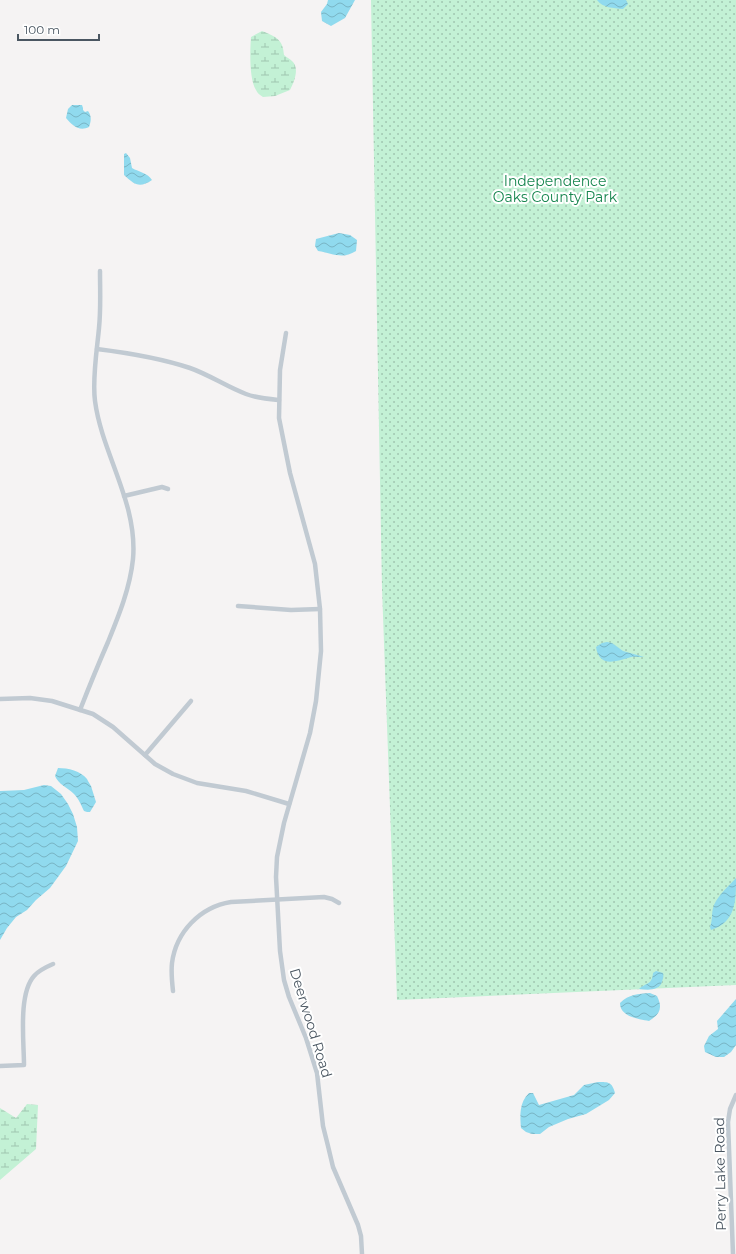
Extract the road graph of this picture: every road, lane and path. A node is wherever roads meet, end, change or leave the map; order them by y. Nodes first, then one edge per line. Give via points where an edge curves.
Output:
1 (100, 270) dead end
2 (286, 333) dead end
3 (97, 349) junction
4 (279, 400) junction
5 (168, 490) dead end
6 (124, 496) junction
7 (238, 606) dead end
8 (320, 609) junction
9 (0, 699) edge
10 (191, 701) dead end
11 (80, 710) junction
12 (145, 755) junction
13 (290, 804) junction
14 (277, 899) junction
15 (339, 903) dead end
16 (53, 964) dead end
17 (173, 991) dead end
18 (0, 1066) edge
19 (736, 1095) edge
20 (362, 1254) edge
21 (733, 1254) edge

1 - 3 street
2 - 4 street via 280,370
3 - 4 street via 124,352 191,368 248,395
3 - 6 street via 95,400 104,440
4 - 8 street, Deerwood Road via 279,418 290,473 315,564
5 - 6 street via 162,487
6 - 11 street via 132,530 131,574 121,609
7 - 8 street via 291,610
8 - 13 street, Deerwood Road via 321,651 316,701 310,733
9 - 11 street via 52,700
10 - 12 street
11 - 12 street via 93,714
12 - 13 street via 186,780 246,791
13 - 14 street, Deerwood Road via 277,857
14 - 15 street via 324,897
14 - 17 street via 222,903 201,913 183,933 175,951 172,968
14 - 20 street, Deerwood Road via 284,980 317,1073 328,1146 358,1225
16 - 18 street via 34,976 28,986 24,1009 24,1065
19 - 21 street, Perry Lake Road via 728,1122

